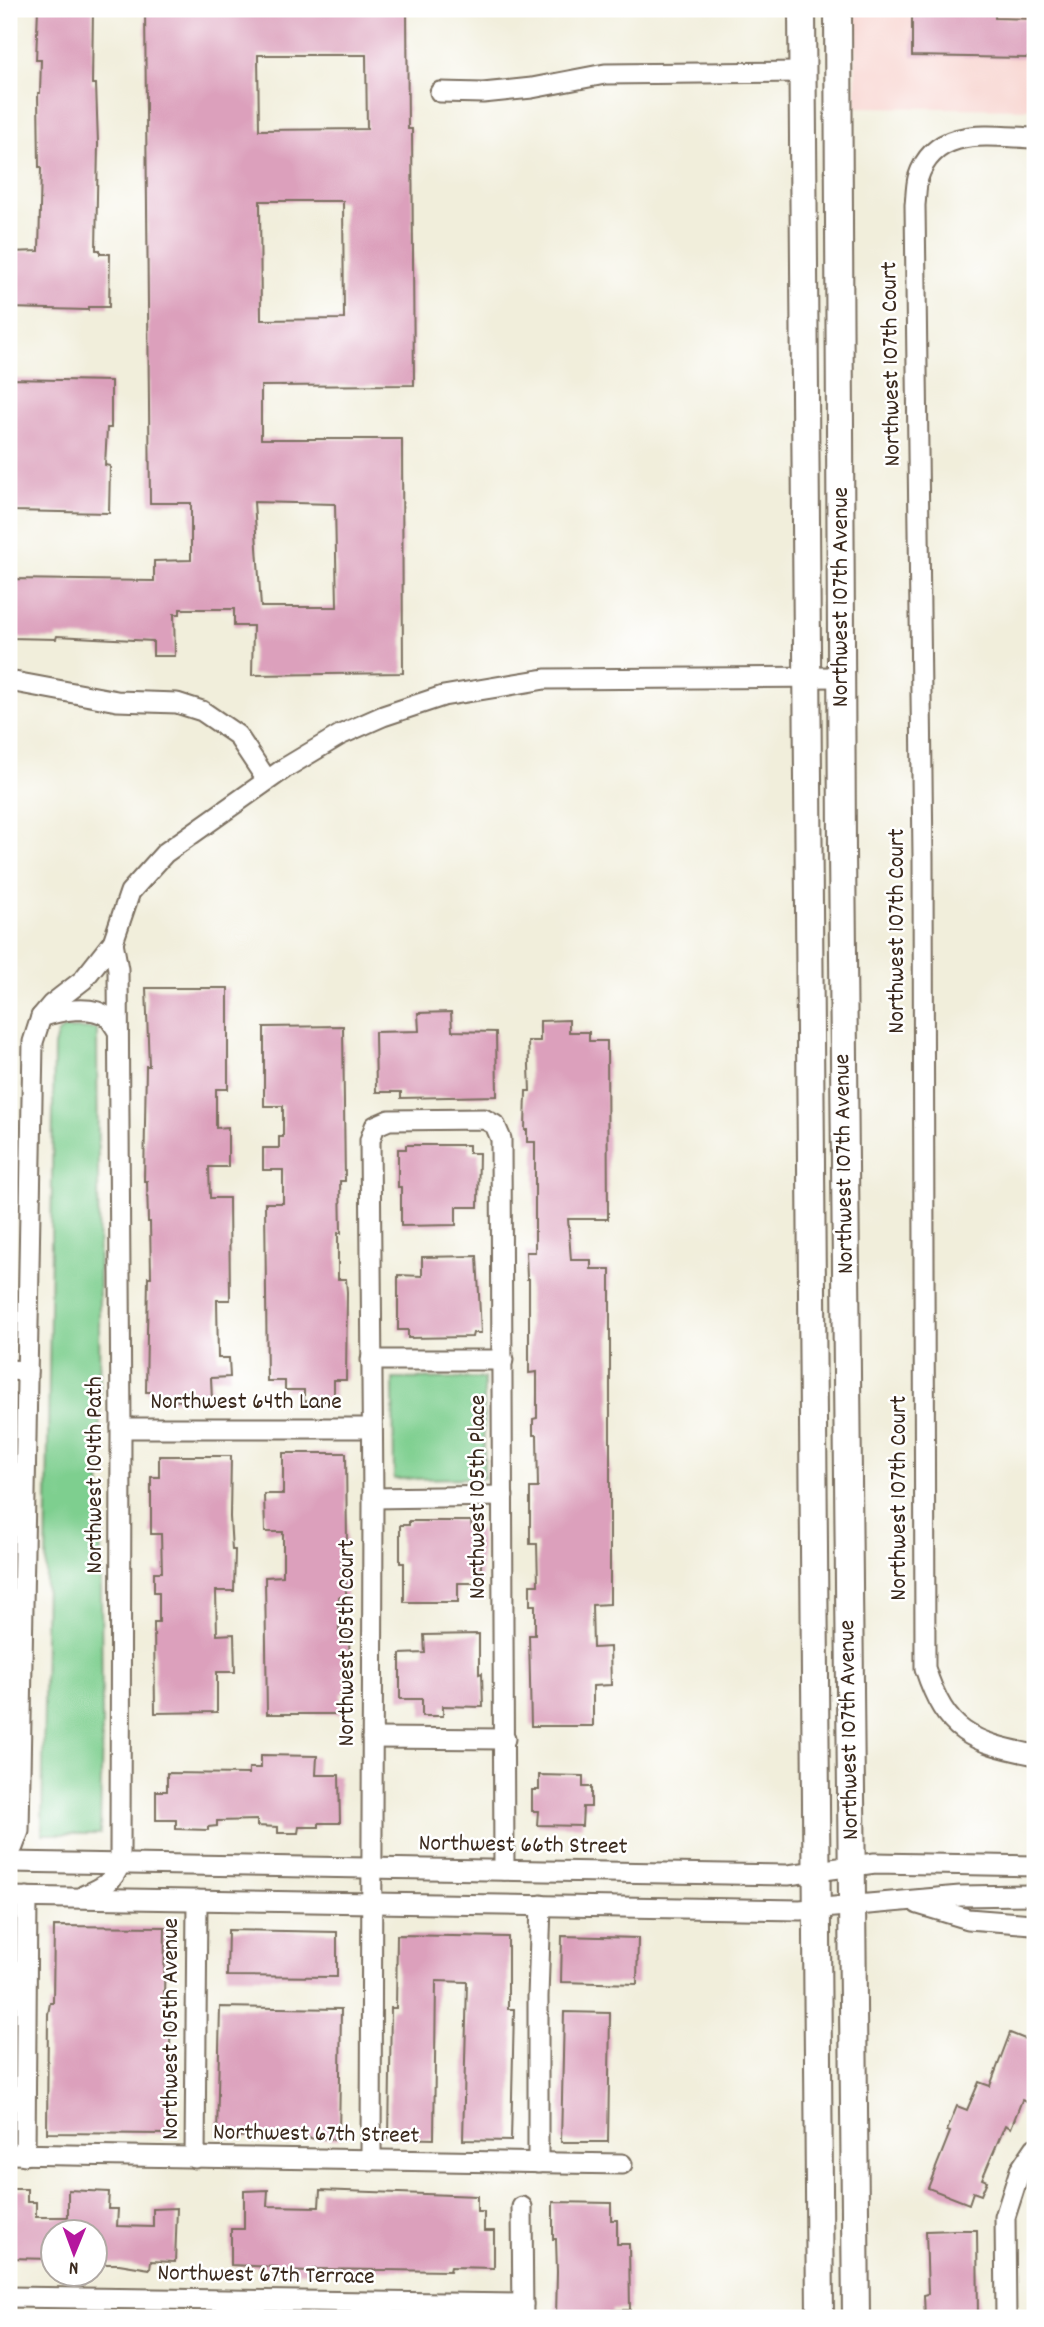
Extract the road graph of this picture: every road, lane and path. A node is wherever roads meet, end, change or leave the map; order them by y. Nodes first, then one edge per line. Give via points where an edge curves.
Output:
1 (802, 9) edge
2 (838, 9) edge
3 (803, 72) junction
4 (440, 92) dead end
5 (1035, 138) edge
6 (808, 677) junction
7 (842, 677) junction
8 (9, 681) edge
9 (267, 780) junction
10 (113, 942) junction
11 (41, 1017) junction
12 (118, 1031) junction
13 (495, 1125) joint
14 (371, 1360) junction
15 (503, 1360) junction
16 (18, 1371) edge
17 (121, 1428) junction
18 (372, 1428) junction
19 (503, 1496) junction
20 (373, 1499) junction
21 (15, 1731) edge
22 (372, 1738) junction
23 (505, 1739) junction
24 (1035, 1755) edge
25 (9, 1851) edge
26 (9, 1862) edge
27 (120, 1864) junction
28 (852, 1866) junction
29 (1035, 1866) edge
30 (373, 1868) junction
31 (504, 1870) junction
32 (818, 1871) junction
33 (1035, 1895) edge
34 (18, 1897) edge
35 (81, 1897) junction
36 (197, 1900) junction
37 (910, 1901) junction
38 (372, 1903) junction
39 (852, 1904) junction
40 (541, 1905) junction
41 (818, 1908) junction
42 (1032, 1924) dead end
43 (1035, 2148) edge
44 (17, 2155) edge
45 (195, 2158) junction
46 (371, 2160) junction
47 (538, 2163) junction
48 (622, 2164) dead end
49 (522, 2207) dead end
50 (9, 2297) edge
51 (48, 2298) junction
52 (523, 2311) edge
53 (48, 2318) edge
54 (820, 2318) edge
55 (856, 2318) edge
56 (1006, 2318) edge

1 - 3 main road, Northwest 107th Avenue
2 - 7 main road, Northwest 107th Avenue
3 - 4 street via 605,74 496,92
3 - 6 main road, Northwest 107th Avenue
5 - 24 street, Northwest 107th Court via 947,141 931,155 919,177 915,205 923,857 925,1668 947,1717 972,1737
6 - 7 street
6 - 9 street via 545,679 480,688 383,716 316,748
6 - 32 main road, Northwest 107th Avenue
7 - 28 main road, Northwest 107th Avenue
8 - 9 street via 117,701 177,703 202,711 237,735
9 - 10 street via 156,861 130,892
10 - 11 street via 83,980
10 - 12 street, Northwest 104th Path
11 - 12 street via 60,1011 94,1011 108,1017
11 - 16 street via 33,1042
12 - 17 street, Northwest 104th Path
13 - 14 street, Northwest 105th Court via 484,1119 416,1119 389,1120 375,1126 370,1140
13 - 15 street, Northwest 105th Place via 501,1139
14 - 15 street
14 - 18 street, Northwest 105th Court
15 - 19 street, Northwest 105th Place
16 - 21 street
17 - 18 street, Northwest 64th Lane
17 - 27 street, Northwest 104th Path
18 - 20 street, Northwest 105th Court
19 - 20 street
19 - 23 street, Northwest 105th Place
20 - 22 street, Northwest 105th Court
21 - 25 street via 19,1830
22 - 23 street
22 - 30 street, Northwest 105th Court
23 - 31 street, Northwest 105th Place
26 - 27 street, Northwest 66th Street
27 - 30 street, Northwest 66th Street
27 - 35 street via 114,1878
28 - 29 street, Northwest 66th Street via 901,1862
28 - 32 street, Northwest 66th Street
28 - 39 main road, Northwest 107th Avenue
30 - 31 street, Northwest 66th Street
30 - 38 street, Northwest 105th Court
31 - 32 street, Northwest 66th Street via 788,1875
32 - 41 main road, Northwest 107th Avenue
33 - 37 street
34 - 35 street
34 - 44 street
35 - 36 street
36 - 38 street
36 - 45 street, Northwest 105th Avenue
37 - 39 street
37 - 42 street via 968,1919
38 - 40 street
38 - 46 street, Northwest 105th Court
39 - 41 street
39 - 55 main road, Northwest 107th Avenue
40 - 41 street
40 - 47 street
41 - 54 main road, Northwest 107th Avenue
43 - 56 street via 1020,2170 1005,2217
44 - 45 street, Northwest 67th Street
45 - 46 street, Northwest 67th Street
46 - 47 street, Northwest 67th Street
47 - 48 street, Northwest 67th Street
49 - 52 street
50 - 51 street, Northwest 67th Terrace
51 - 52 street, Northwest 67th Terrace
51 - 53 street

